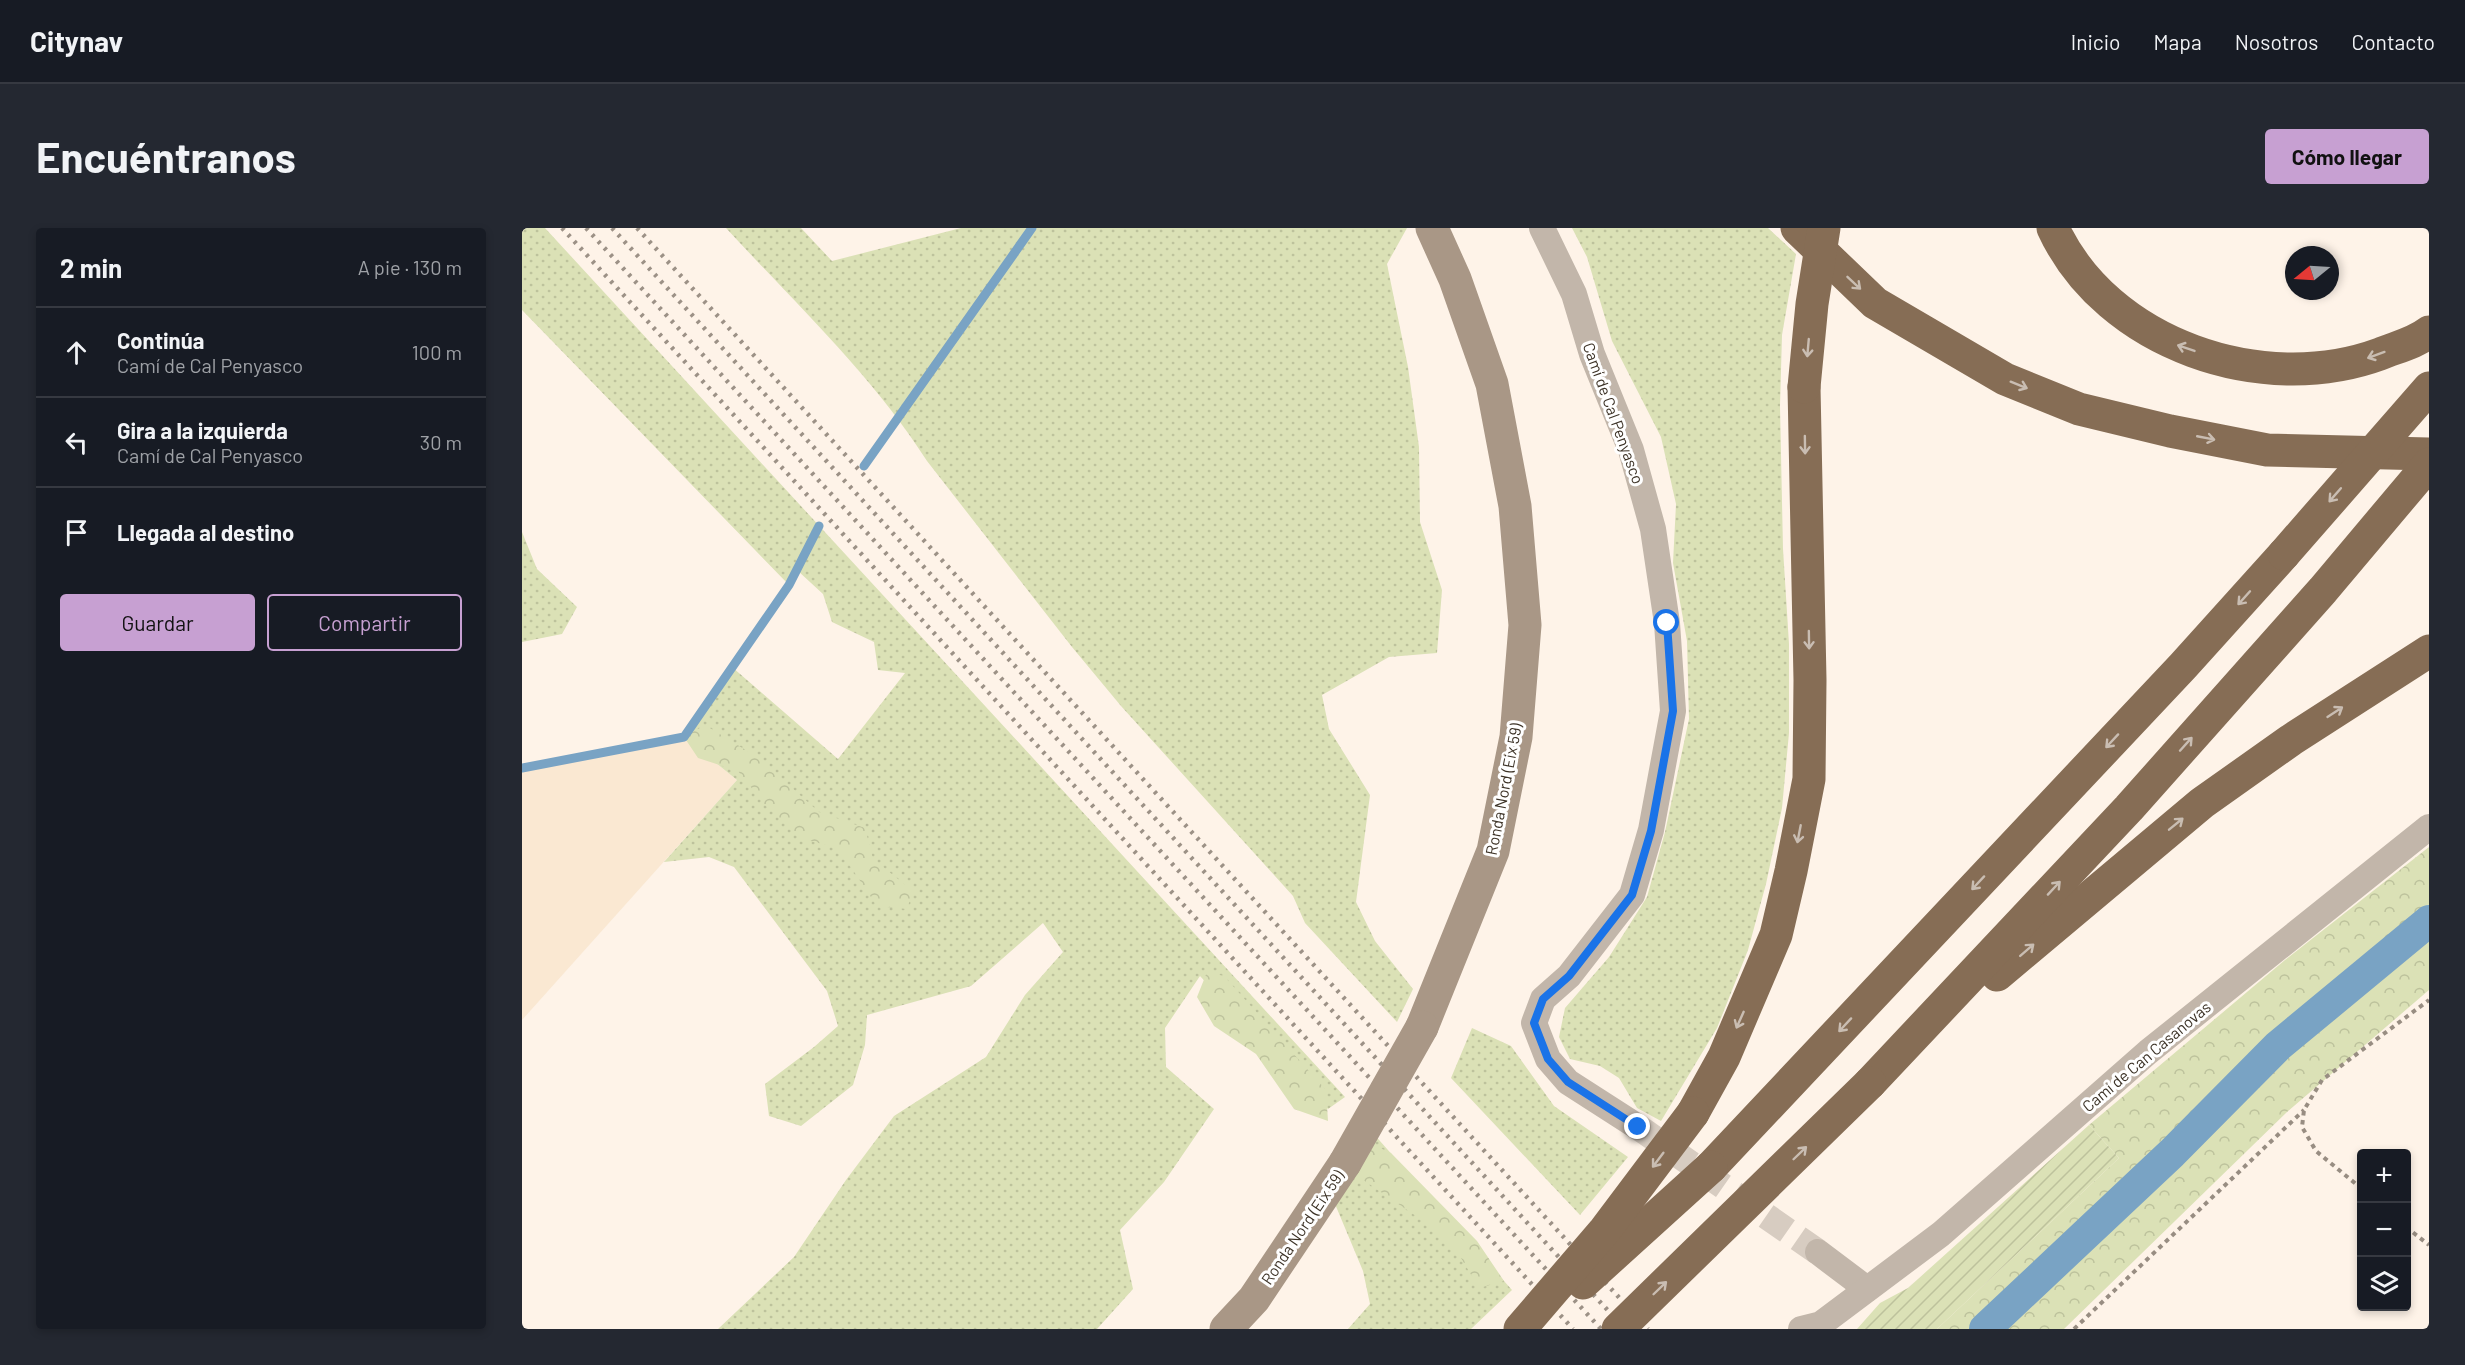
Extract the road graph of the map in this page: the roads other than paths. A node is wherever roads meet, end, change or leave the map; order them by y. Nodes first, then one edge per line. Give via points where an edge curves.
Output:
1 (1432, 228) edge
2 (1542, 228) edge
3 (1797, 228) edge
4 (1824, 228) edge
5 (2053, 228) edge
6 (2429, 332) edge
7 (2429, 388) edge
8 (2429, 454) edge
9 (2429, 464) edge
10 (2429, 651) edge
11 (2429, 827) edge
12 (1870, 1083) junction
13 (1638, 1127) tunnel mouth
14 (1818, 1252) tunnel mouth
15 (1867, 1289) junction
16 (1226, 1329) edge
17 (1520, 1329) edge
18 (1532, 1329) edge
19 (1618, 1329) edge
20 (1801, 1329) edge

1 - 16 main road, Ronda Nord (Eix 59), bridge via 1455,279 1492,384 1515,506 1525,625 1516,737 1493,851 1422,1027 1345,1163 1254,1299
2 - 13 street, Camí de Cal Penyasco via 1574,294 1592,354 1631,450 1653,529 1667,623 1673,711 1651,831 1632,895 1569,976 1543,999 1534,1023 1548,1059 1568,1082
3 -> 8 highway via 1875,303 2005,379 2079,409 2267,450
4 -> 17 highway, bridge via 1804,387 1809,779 1776,935 1724,1057 1694,1113 1605,1230
6 -> 5 highway via 2420,339 2354,363 2293,370 2221,360 2172,343 2133,321 2098,291 2061,246
7 -> 18 highway, bridge via 2166,683 1711,1167
12 -> 9 highway via 2128,808 2323,590
12 -> 10 highway via 2202,803
11 - 15 street, Camí de Can Casanovas via 2148,1052 1941,1234
19 -> 12 highway, bridge
14 - 15 street
15 - 20 street via 1821,1324

